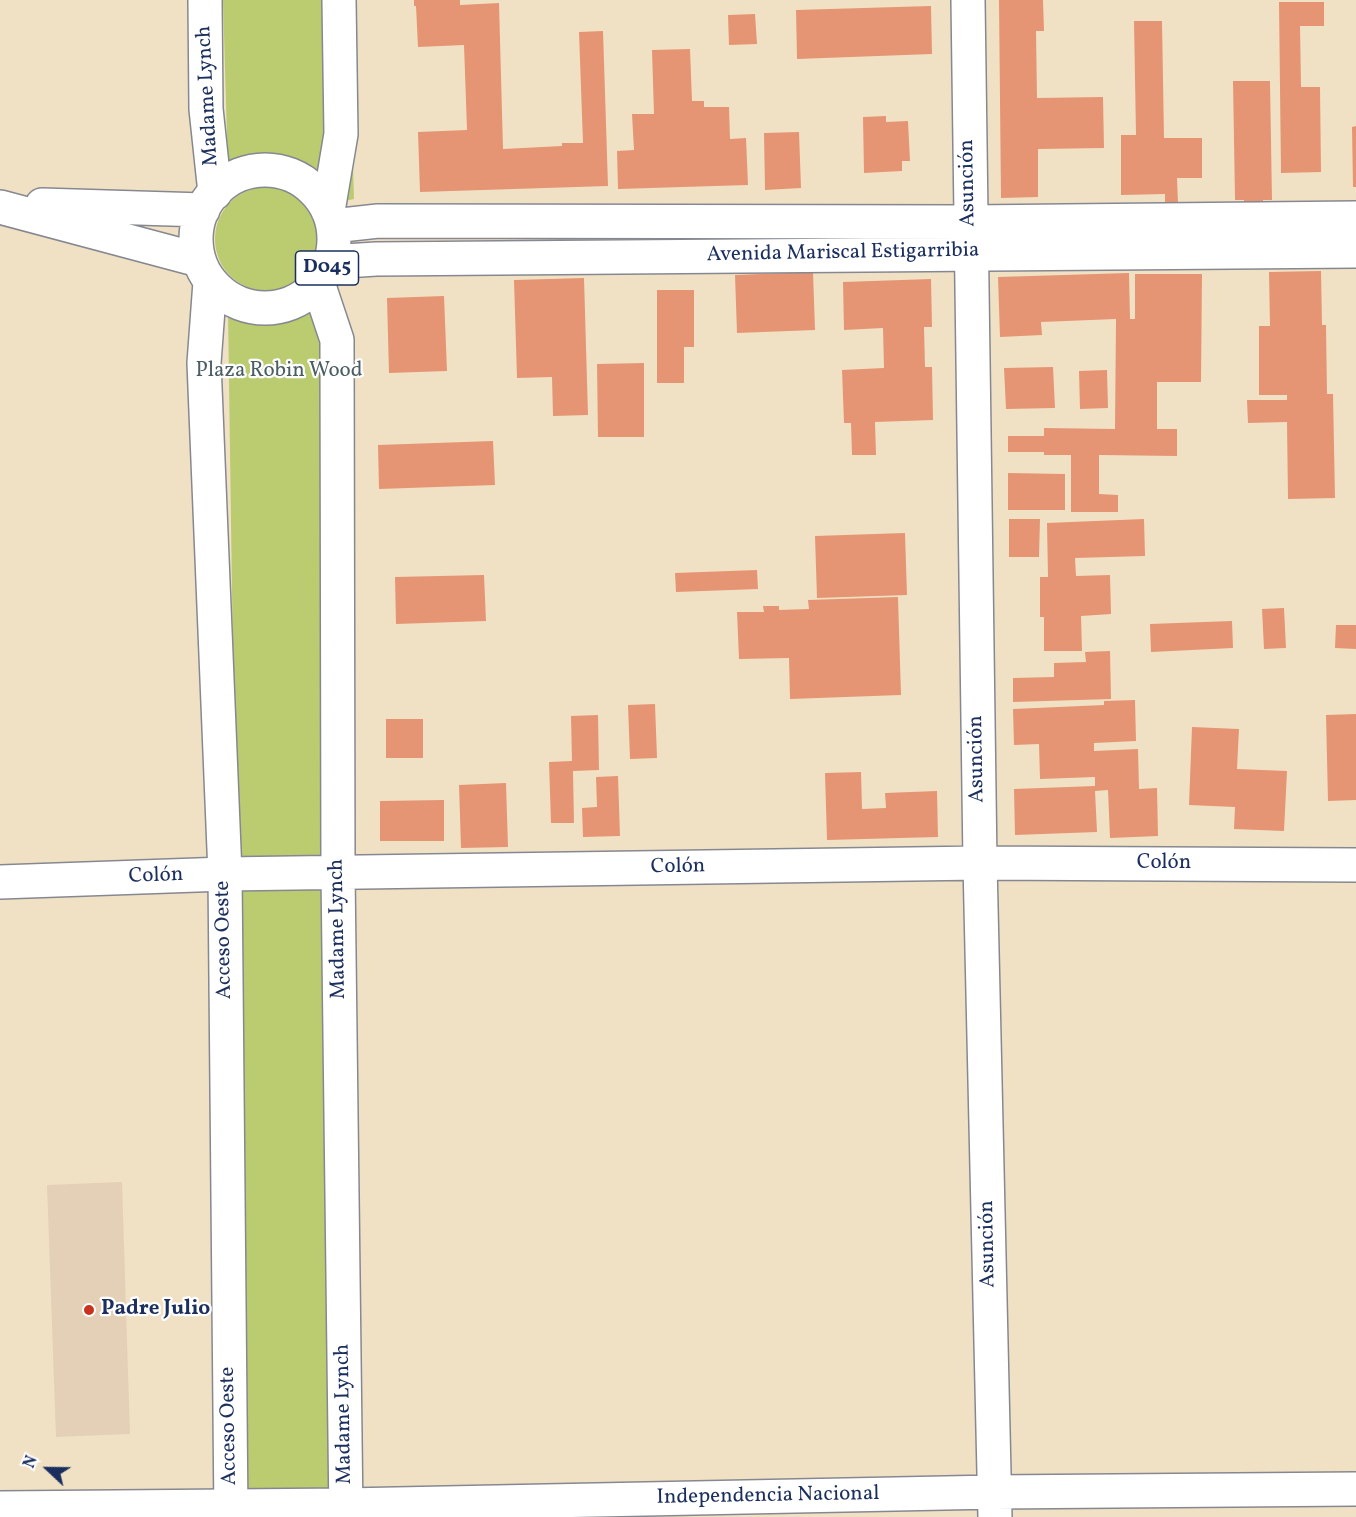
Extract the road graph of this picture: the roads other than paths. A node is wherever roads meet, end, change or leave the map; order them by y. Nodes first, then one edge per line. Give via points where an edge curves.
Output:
1 (204, 0) edge
2 (339, 0) edge
3 (968, 0) edge
4 (209, 202) junction
5 (0, 205) edge
6 (1356, 218) edge
7 (330, 219) junction
8 (970, 237) junction
9 (1356, 251) edge
10 (205, 271) junction
11 (317, 281) junction
12 (244, 305) junction
13 (204, 363) junction
14 (980, 863) junction
15 (1356, 866) edge
16 (338, 873) junction
17 (225, 874) junction
18 (0, 882) edge
19 (1356, 1489) edge
20 (995, 1505) edge
21 (0, 1508) edge
22 (231, 1511) edge
23 (346, 1511) edge

1 - 4 street, Madame Lynch
2 - 7 street via 341,134
3 - 8 street, Asunción
4 - 5 street, D045
4 - 7 street via 238,176 276,171 309,186
4 - 10 street via 197,227 196,243
5 - 10 street, D045
6 - 8 street, Avenida Mariscal Estigarribia
7 - 8 street, Avenida Mariscal Estigarribia
7 - 11 street, D045 via 333,244
8 - 9 street, Avenida Mariscal Estigarribia
8 - 11 street, Avenida Mariscal Estigarribia via 375,259
8 - 14 street, Asunción
10 - 12 street, D045 via 220,292
10 - 13 street, Acceso Oeste
11 - 12 street, D045 via 274,308
11 - 16 street, Madame Lynch via 337,340
12 - 13 street
13 - 17 street, Acceso Oeste
14 - 15 street, Colón
14 - 16 street, Colón
14 - 20 street, Asunción
16 - 17 street, Colón
16 - 23 street, Madame Lynch
17 - 18 street, Colón
17 - 22 street, Acceso Oeste
19 - 20 street, Independencia Nacional
20 - 23 street, Independencia Nacional
21 - 22 street, Independencia Nacional
22 - 23 street, Independencia Nacional

